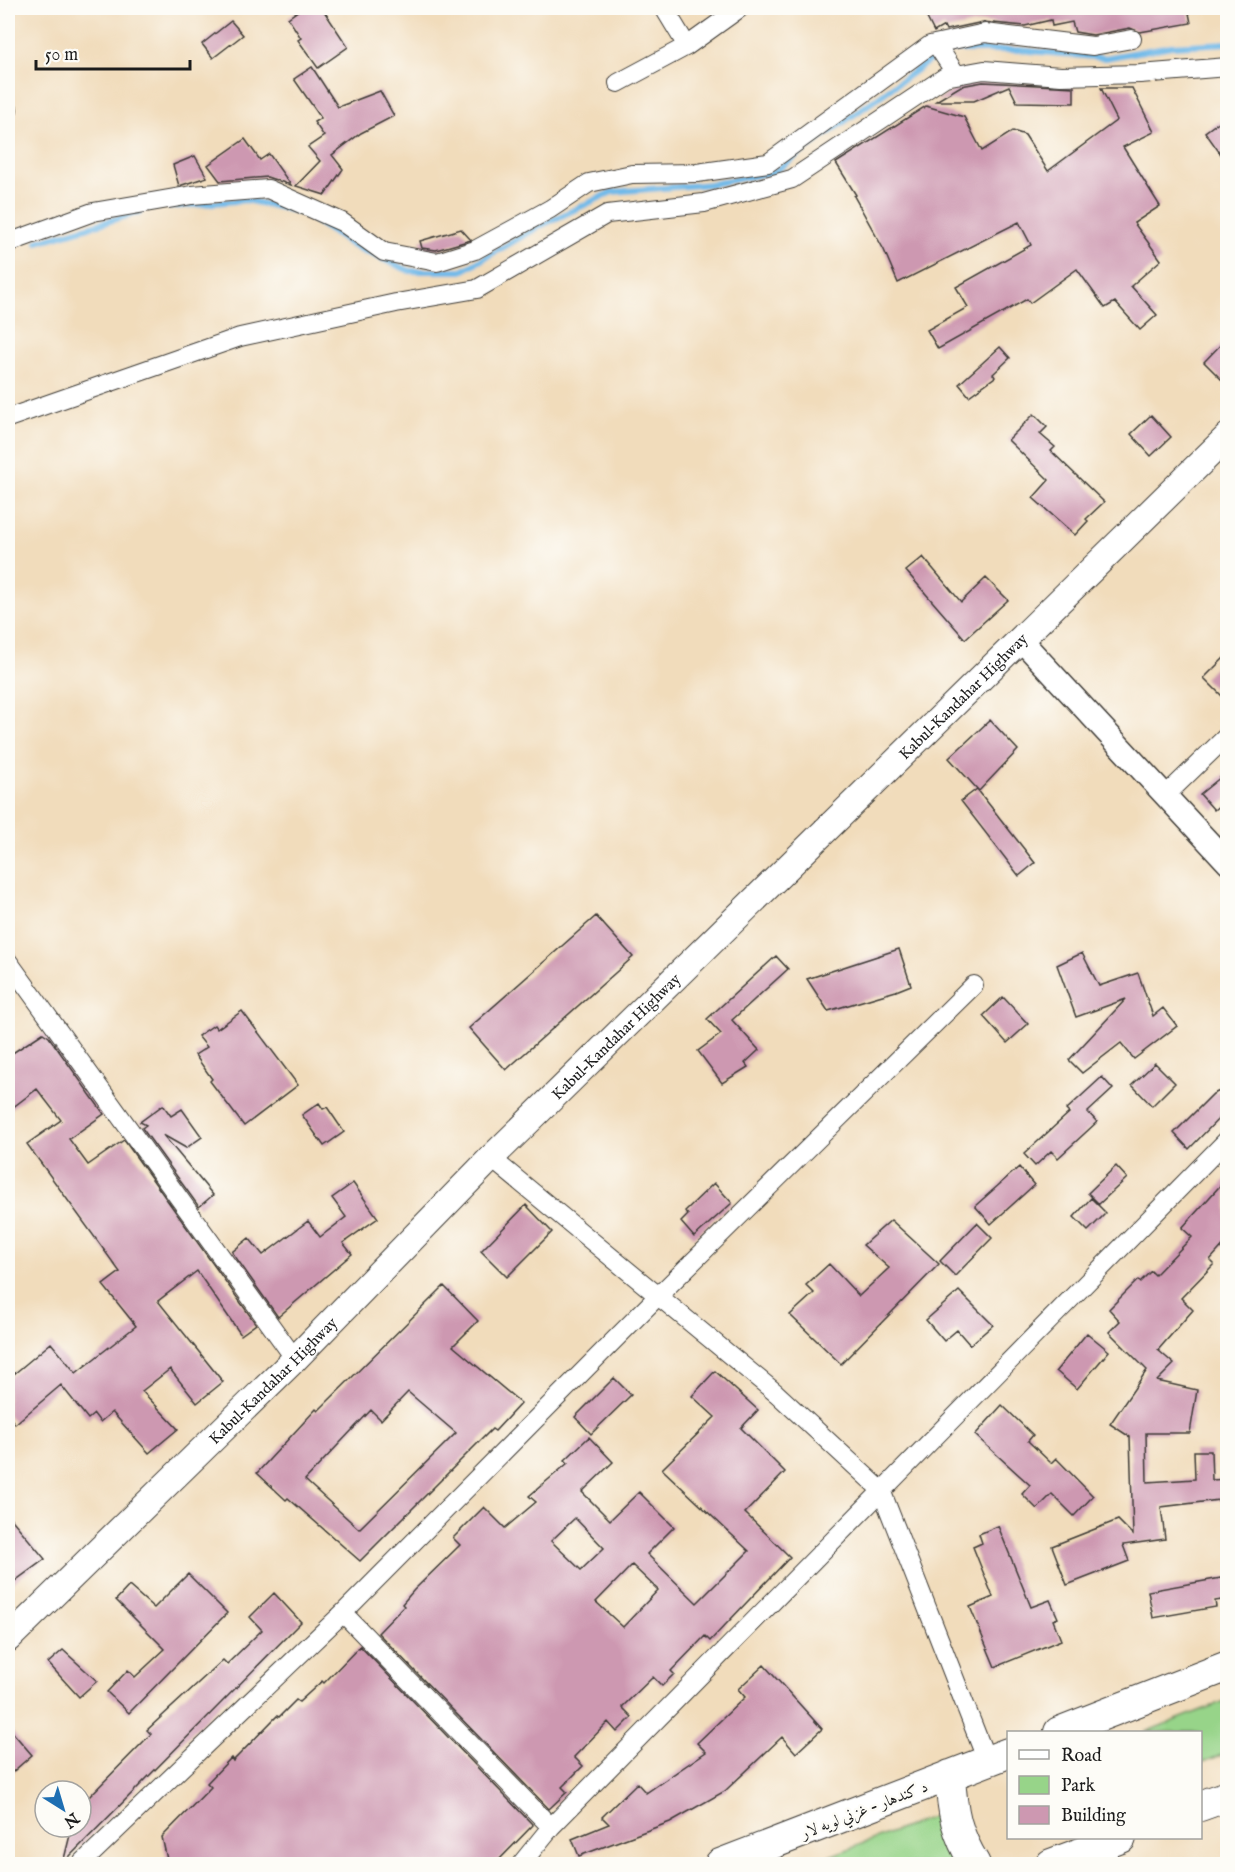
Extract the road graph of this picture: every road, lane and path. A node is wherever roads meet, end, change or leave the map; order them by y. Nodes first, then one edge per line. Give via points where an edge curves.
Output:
1 (664, 8) edge
2 (740, 8) edge
3 (1132, 39) dead end
4 (936, 44) junction
5 (687, 46) junction
6 (1227, 67) edge
7 (956, 74) junction
8 (618, 83) dead end
9 (768, 163) junction
10 (778, 183) junction
11 (8, 243) edge
12 (8, 418) edge
13 (1227, 436) edge
14 (1021, 640) junction
15 (1227, 735) edge
16 (1165, 796) junction
17 (1227, 863) edge
18 (8, 961) edge
19 (974, 986) dead end
20 (1227, 1139) edge
21 (491, 1158) junction
22 (658, 1296) junction
23 (295, 1359) junction
24 (881, 1491) junction
25 (343, 1613) junction
26 (8, 1639) edge
27 (1227, 1666) edge
28 (1062, 1731) edge
29 (998, 1757) edge
30 (950, 1775) junction
31 (1227, 1796) edge
32 (1202, 1805) edge
33 (551, 1827) junction
34 (1117, 1839) edge
35 (1069, 1852) edge
36 (81, 1864) edge
37 (521, 1864) edge
38 (720, 1864) edge
39 (975, 1864) edge

1 - 5 street
2 - 5 street
3 - 4 street via 1093,46 985,33
4 - 7 street
4 - 9 street
5 - 8 street
6 - 7 street via 1140,74 1061,76 984,70
7 - 10 street via 945,77 792,179
9 - 10 street
9 - 11 street via 697,172 632,174 589,183 475,250 437,262 384,252 342,222 268,189 192,195 93,212
10 - 12 street via 704,203 607,214 477,289 240,337
13 - 14 main road, Kabul–Kandahar Highway
14 - 16 street
14 - 21 main road, Kabul–Kandahar Highway
15 - 16 street
16 - 17 street
18 - 23 street
19 - 22 street
20 - 24 street
21 - 22 street
21 - 23 main road, Kabul–Kandahar Highway
22 - 24 street via 776,1393
22 - 25 street
23 - 26 main road, Kabul–Kandahar Highway
24 - 29 street
24 - 33 street
25 - 33 street
25 - 36 street
27 - 28 highway
29 - 30 highway, د کندهار - غزني لويه لار
30 - 38 highway, د کندهار - غزني لويه لار
30 - 39 highway via 951,1808 960,1840
31 - 32 highway
33 - 37 street
34 - 35 highway

